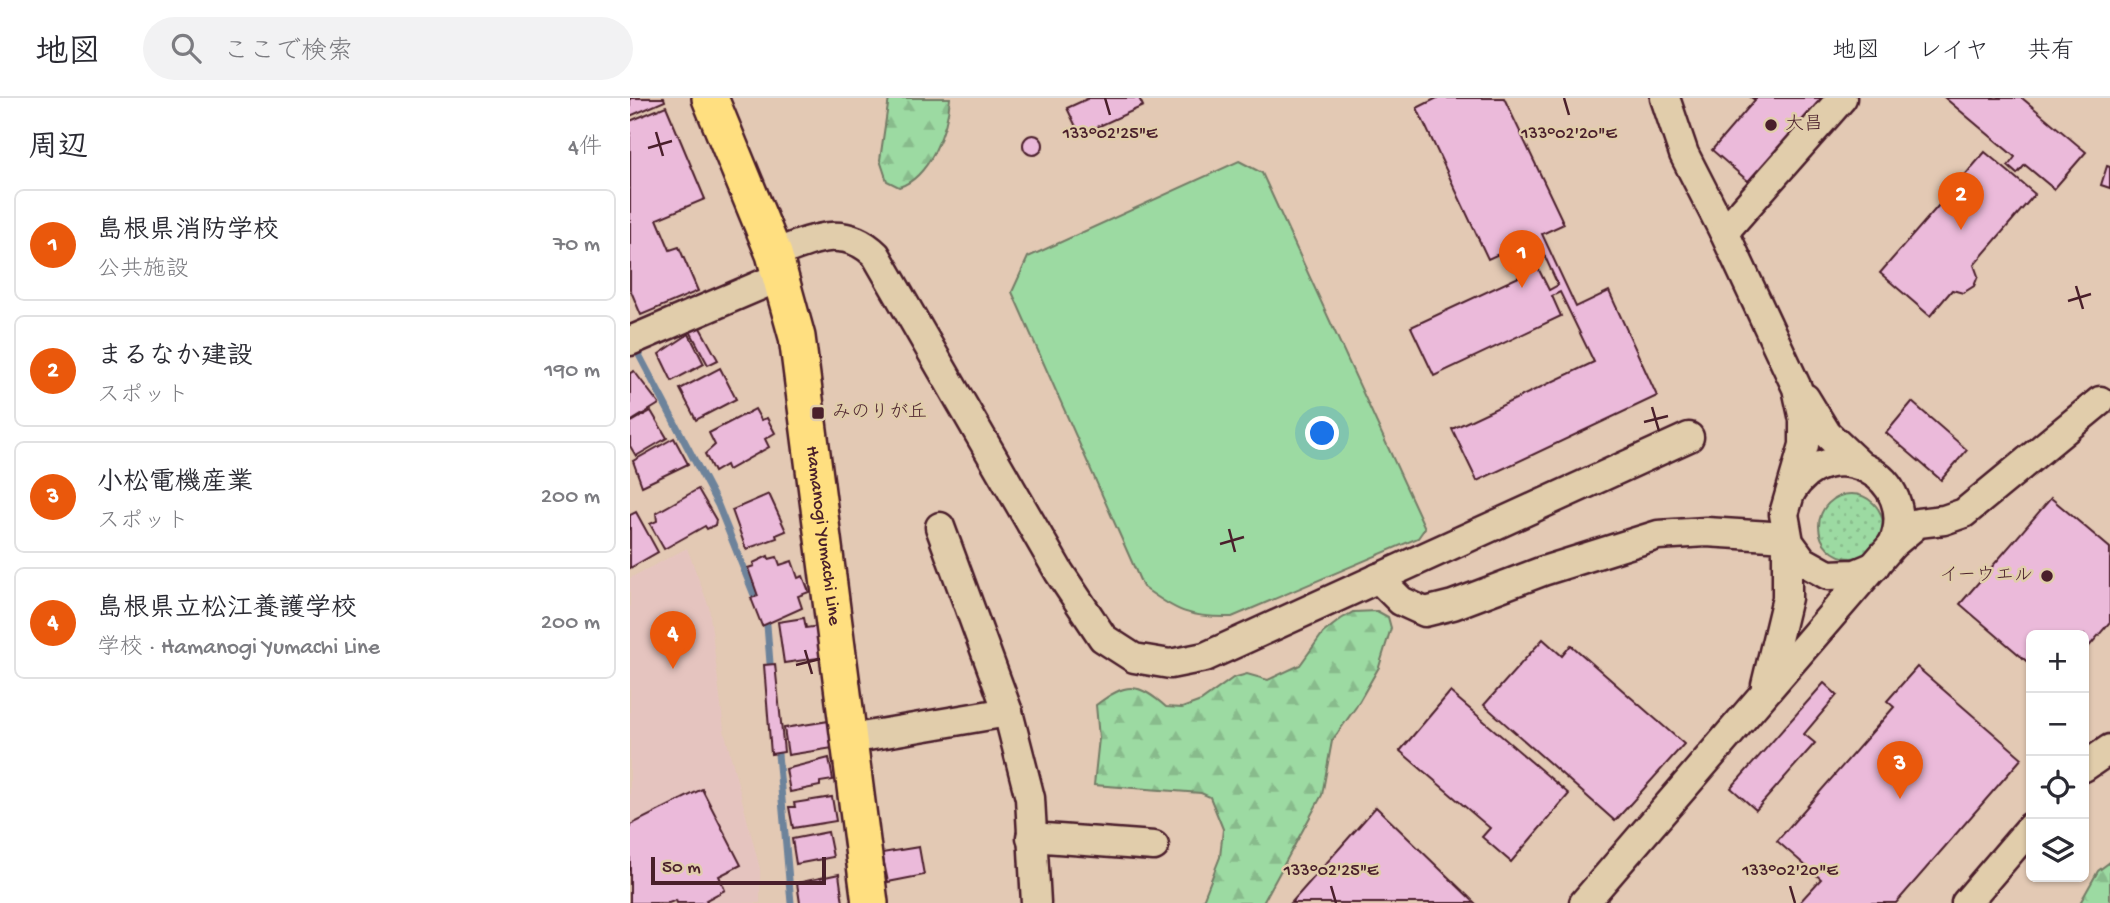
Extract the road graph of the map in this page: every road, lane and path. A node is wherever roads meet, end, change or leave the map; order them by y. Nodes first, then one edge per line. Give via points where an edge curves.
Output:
1 (710, 98) edge
2 (1665, 98) edge
3 (1842, 98) edge
4 (1728, 241) junction
5 (778, 265) junction
6 (633, 331) edge
7 (1797, 388) junction
8 (2100, 401) dead end
9 (1689, 437) dead end
10 (1860, 465) junction
11 (1791, 492) junction
12 (940, 527) dead end
13 (1787, 537) junction
14 (1893, 544) junction
15 (1875, 566) junction
16 (1378, 578) junction
17 (1763, 694) junction
18 (1009, 712) junction
19 (850, 739) junction
20 (2110, 749) edge
21 (2089, 764) edge
22 (2026, 833) edge
23 (1031, 837) junction
24 (1154, 846) dead end
25 (870, 903) edge
26 (1036, 903) edge
27 (1584, 903) edge
28 (1966, 903) edge

1 - 5 main road, Hamanogi Yumachi Line
2 - 4 street via 1684,153
3 - 4 street
4 - 7 street
5 - 6 street
5 - 16 street via 832,235 856,239 876,255 1059,572 1103,638 1134,658 1170,664 1205,657
5 - 19 main road, Hamanogi Yumachi Line via 797,337 811,422
7 - 10 street via 1827,434
7 - 11 street via 1804,446
8 - 14 street via 1964,513 1918,523
9 - 16 street
10 - 11 street via 1839,462 1822,466 1806,474
10 - 14 street via 1878,475 1895,497 1899,517
11 - 13 street via 1784,514
12 - 18 street
13 - 15 street via 1798,557 1822,573 1849,575
13 - 16 street via 1683,532 1636,541 1425,612 1401,601
13 - 17 street via 1787,598
14 - 15 street
15 - 17 street
17 - 27 street
18 - 19 street
18 - 23 street via 1030,798
19 - 25 main road, Hamanogi Yumachi Line
20 - 21 street
22 - 28 street
23 - 24 street
23 - 26 street

